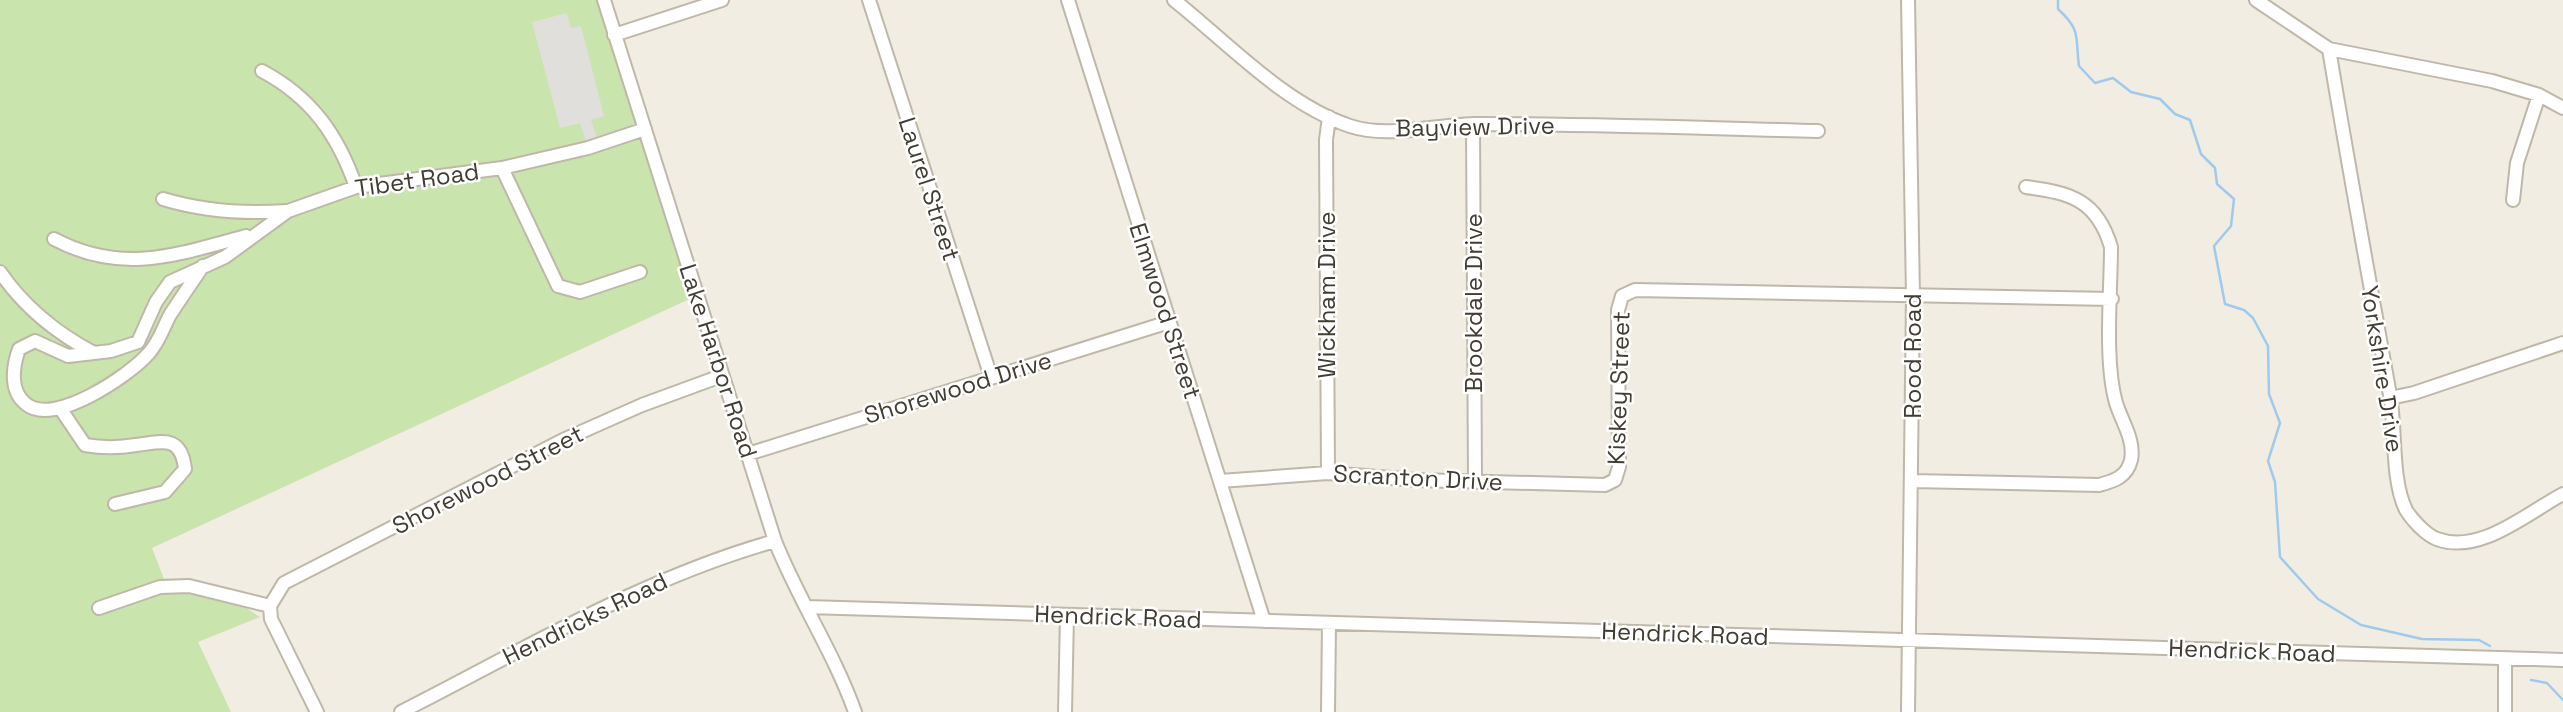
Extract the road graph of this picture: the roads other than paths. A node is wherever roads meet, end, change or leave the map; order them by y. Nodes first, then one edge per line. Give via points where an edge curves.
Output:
1 (604, 0) edge
2 (722, 0) edge
3 (869, 0) edge
4 (1068, 0) edge
5 (1174, 0) edge
6 (1908, 0) edge
7 (2256, 0) edge
8 (614, 35) junction
9 (2329, 49) junction
10 (262, 71) dead end
11 (2539, 95) junction
12 (2563, 108) edge
13 (1329, 117) junction
14 (1473, 124) junction
15 (645, 129) junction
16 (1818, 131) dead end
17 (502, 168) junction
18 (356, 187) junction
19 (2026, 187) dead end
20 (163, 199) dead end
21 (2513, 200) dead end
22 (288, 211) junction
23 (251, 234) junction
24 (54, 239) dead end
25 (203, 265) junction
26 (0, 272) edge
27 (640, 272) dead end
28 (1913, 297) junction
29 (2112, 299) junction
30 (1169, 322) junction
31 (2563, 343) edge
32 (94, 353) junction
33 (721, 376) junction
34 (991, 377) junction
35 (2390, 398) junction
36 (60, 408) junction
37 (748, 454) junction
38 (1328, 473) junction
39 (1615, 480) joint
40 (1220, 481) junction
41 (1475, 481) junction
42 (1912, 481) junction
43 (2563, 494) edge
44 (115, 504) dead end
45 (775, 541) junction
46 (270, 606) junction
47 (807, 607) junction
48 (99, 608) dead end
49 (1067, 615) junction
50 (1264, 621) junction
51 (1329, 623) junction
52 (1909, 640) junction
53 (2505, 659) junction
54 (2563, 660) edge
55 (317, 712) edge
56 (401, 712) edge
57 (855, 712) edge
58 (1065, 712) edge
59 (1328, 712) edge
60 (1908, 712) edge
61 (2505, 712) edge

1 - 8 street, Lake Harbor Road
2 - 8 street
3 - 34 street, Laurel Street
4 - 30 street, Elmwood Street
5 - 13 street, Bayview Drive via 1265,76
6 - 28 street, Rood Road
7 - 9 street
8 - 15 street, Lake Harbor Road
9 - 11 street
9 - 35 street, Yorkshire Drive
10 - 18 street via 313,107 337,141
11 - 12 street
11 - 21 street via 2517,163
13 - 14 street, Bayview Drive via 1353,127 1382,130
13 - 38 street, Wickham Drive
14 - 16 street, Bayview Drive
14 - 41 street, Brookdale Drive
15 - 17 street, Tibet Road
15 - 33 street, Lake Harbor Road
17 - 18 street, Tibet Road
17 - 27 street via 558,286 580,292
18 - 22 street, Tibet Road
19 - 29 street via 2070,196 2088,205 2105,226
20 - 22 street via 223,210
22 - 23 street, Tibet Road
23 - 24 street via 155,260 100,257
23 - 25 street, Tibet Road via 225,257
25 - 32 street, Tibet Road via 170,282 138,342
25 - 36 street, Tibet Road via 148,355 100,391
26 - 32 street via 15,294 44,320
28 - 29 street
28 - 39 street, Kiskey Street via 1635,290 1622,296 1618,310 1619,467
28 - 42 street, Rood Road
29 - 42 street via 2111,382 2132,446 2126,472 2099,485
30 - 34 street, Shorewood Drive
30 - 40 street, Elmwood Street
31 - 35 street
32 - 36 street, Tibet Road via 68,356 35,341 19,349 12,370 19,399 29,407
33 - 37 street, Lake Harbor Road
33 - 46 street, Shorewood Street via 551,446 284,583
34 - 37 street, Shorewood Drive
35 - 43 street, Yorkshire Drive via 2406,510 2435,538 2461,543 2479,539
36 - 44 street via 85,445 102,448 157,440 174,444 184,454 185,469 165,492
37 - 45 street, Lake Harbor Road
38 - 40 street, Scranton Drive
38 - 41 street, Scranton Drive
39 - 41 street, Scranton Drive via 1605,485
40 - 50 street, Elmwood Street
42 - 52 street, Rood Road
45 - 47 street, Lake Harbor Road
45 - 56 street, Hendricks Road via 699,564 619,600
46 - 48 street via 189,586 160,587
46 - 55 street via 271,619
47 - 49 street, Hendrick Road
47 - 57 street, Lake Harbor Road
49 - 50 street, Hendrick Road
49 - 58 street
50 - 51 street, Hendrick Road
51 - 52 street, Hendrick Road
51 - 59 street
52 - 53 street, Hendrick Road
52 - 60 street, Rood Road
53 - 54 street, Hendrick Road
53 - 61 street

